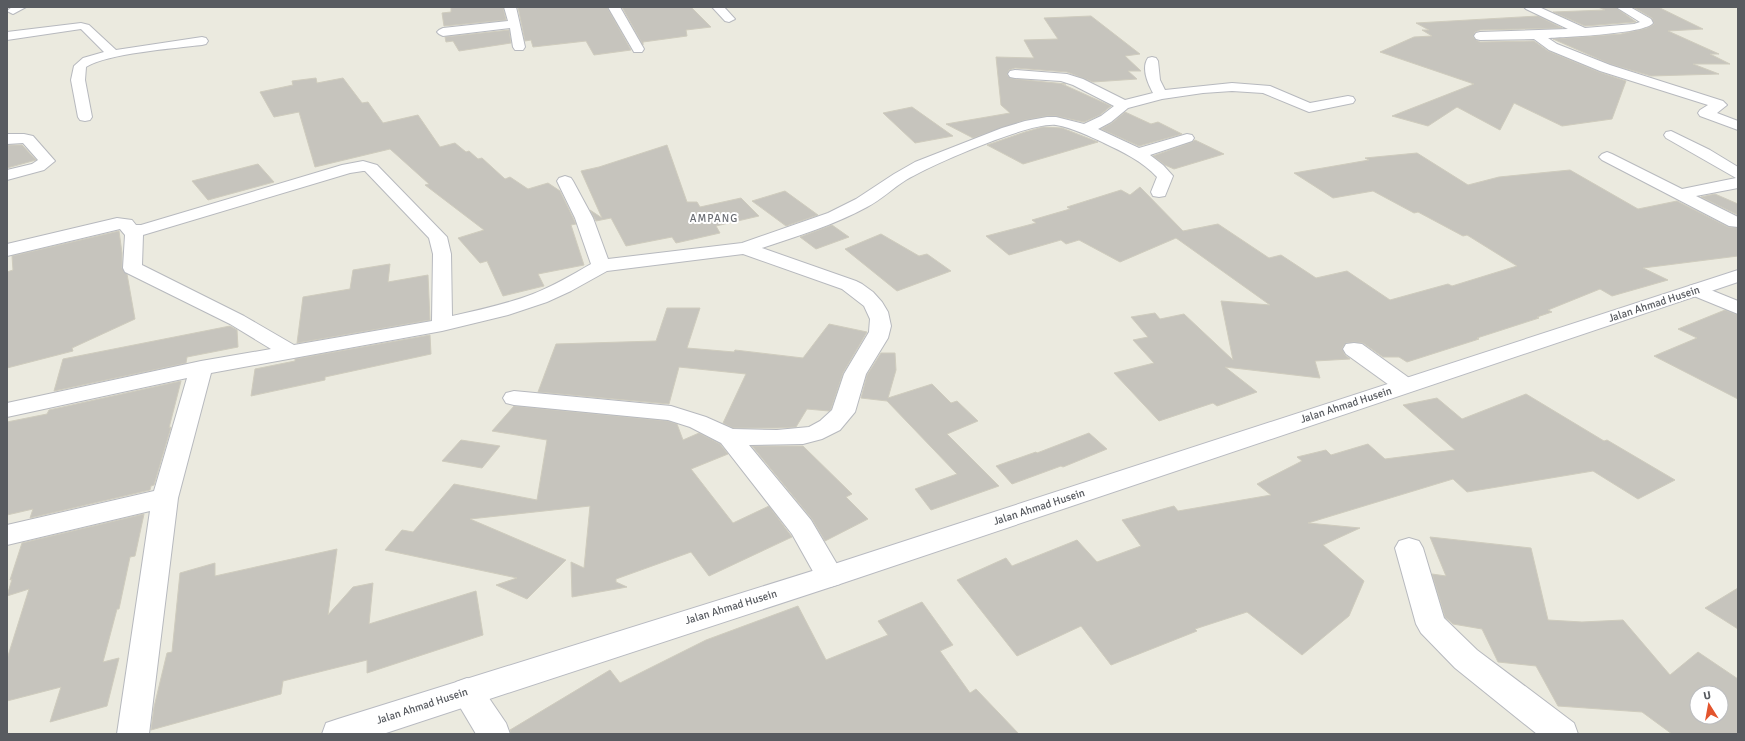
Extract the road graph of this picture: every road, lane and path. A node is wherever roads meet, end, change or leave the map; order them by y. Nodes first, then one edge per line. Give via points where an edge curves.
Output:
1 (510, 7) edge
2 (614, 7) edge
3 (718, 7) edge
4 (1530, 7) edge
5 (1622, 7) edge
6 (729, 19) dead end
7 (515, 24) junction
8 (443, 32) dead end
9 (1583, 32) junction
10 (1537, 35) junction
11 (7, 36) edge
12 (1480, 36) dead end
13 (202, 41) dead end
14 (519, 47) dead end
15 (638, 49) dead end
16 (113, 54) junction
17 (1152, 61) dead end
18 (1015, 74) dead end
19 (1161, 94) junction
20 (1348, 100) dead end
21 (1123, 105) junction
22 (85, 117) dead end
23 (1738, 126) edge
24 (1086, 129) junction
25 (1671, 135) dead end
26 (1187, 138) dead end
27 (7, 139) edge
28 (1136, 154) junction
29 (1607, 157) dead end
30 (1738, 174) edge
31 (7, 175) edge
32 (565, 181) dead end
33 (1738, 183) edge
34 (1159, 192) dead end
35 (1680, 194) junction
36 (1735, 222) dead end
37 (134, 231) junction
38 (745, 248) junction
39 (7, 250) edge
40 (601, 266) junction
41 (1738, 276) edge
42 (1696, 290) junction
43 (1738, 308) edge
44 (442, 325) junction
45 (1354, 349) dead end
46 (291, 352) junction
47 (201, 368) junction
48 (1404, 385) junction
49 (514, 398) dead end
50 (7, 410) edge
51 (729, 437) junction
52 (165, 498) junction
53 (7, 535) edge
54 (1409, 548) dead end
55 (830, 576) junction
56 (467, 692) junction
57 (133, 734) edge
58 (338, 734) edge
59 (494, 734) edge
60 (1562, 734) edge

1 - 7 street
2 - 15 street
3 - 6 street
4 - 9 street
5 - 9 street via 1647,23 1635,27
7 - 8 street
7 - 14 street
9 - 10 street
10 - 12 street
10 - 23 street via 1560,50 1605,68 1718,104 1720,105 1706,114
11 - 16 street via 81,26
13 - 16 street
16 - 22 street via 87,61 80,66 78,80
17 - 19 street via 1152,80
18 - 21 street via 1062,77 1078,82
19 - 20 street via 1232,87 1265,89 1309,108
19 - 21 street
21 - 24 street via 1106,119
24 - 28 street
24 - 38 street via 1047,121 1007,131 921,165 862,203 834,217
25 - 30 street
26 - 28 street
27 - 31 street via 28,139 47,161 38,167
28 - 34 street via 1165,176
29 - 35 street
32 - 40 street via 584,218
33 - 35 street
35 - 36 street
37 - 39 street via 126,224 117,223
37 - 44 street via 348,168 371,168 438,237 442,254
37 - 46 street via 132,268 237,320
38 - 40 street
38 - 51 street via 838,280 862,292 872,301 880,318 881,328 854,376 844,411 836,422 822,431 799,436
40 - 44 street via 564,287 523,305
41 - 42 street, Jalan Ahmad Husein
42 - 43 street
42 - 48 street, Jalan Ahmad Husein
44 - 46 street
45 - 48 street
46 - 47 street
47 - 50 street
47 - 52 street
48 - 55 street, Jalan Ahmad Husein
49 - 51 street via 671,413 698,422
51 - 55 street via 802,527
52 - 53 street
52 - 57 street
54 - 60 street via 1431,624 1466,659
55 - 56 street, Jalan Ahmad Husein
56 - 58 street, Jalan Ahmad Husein
56 - 59 street

